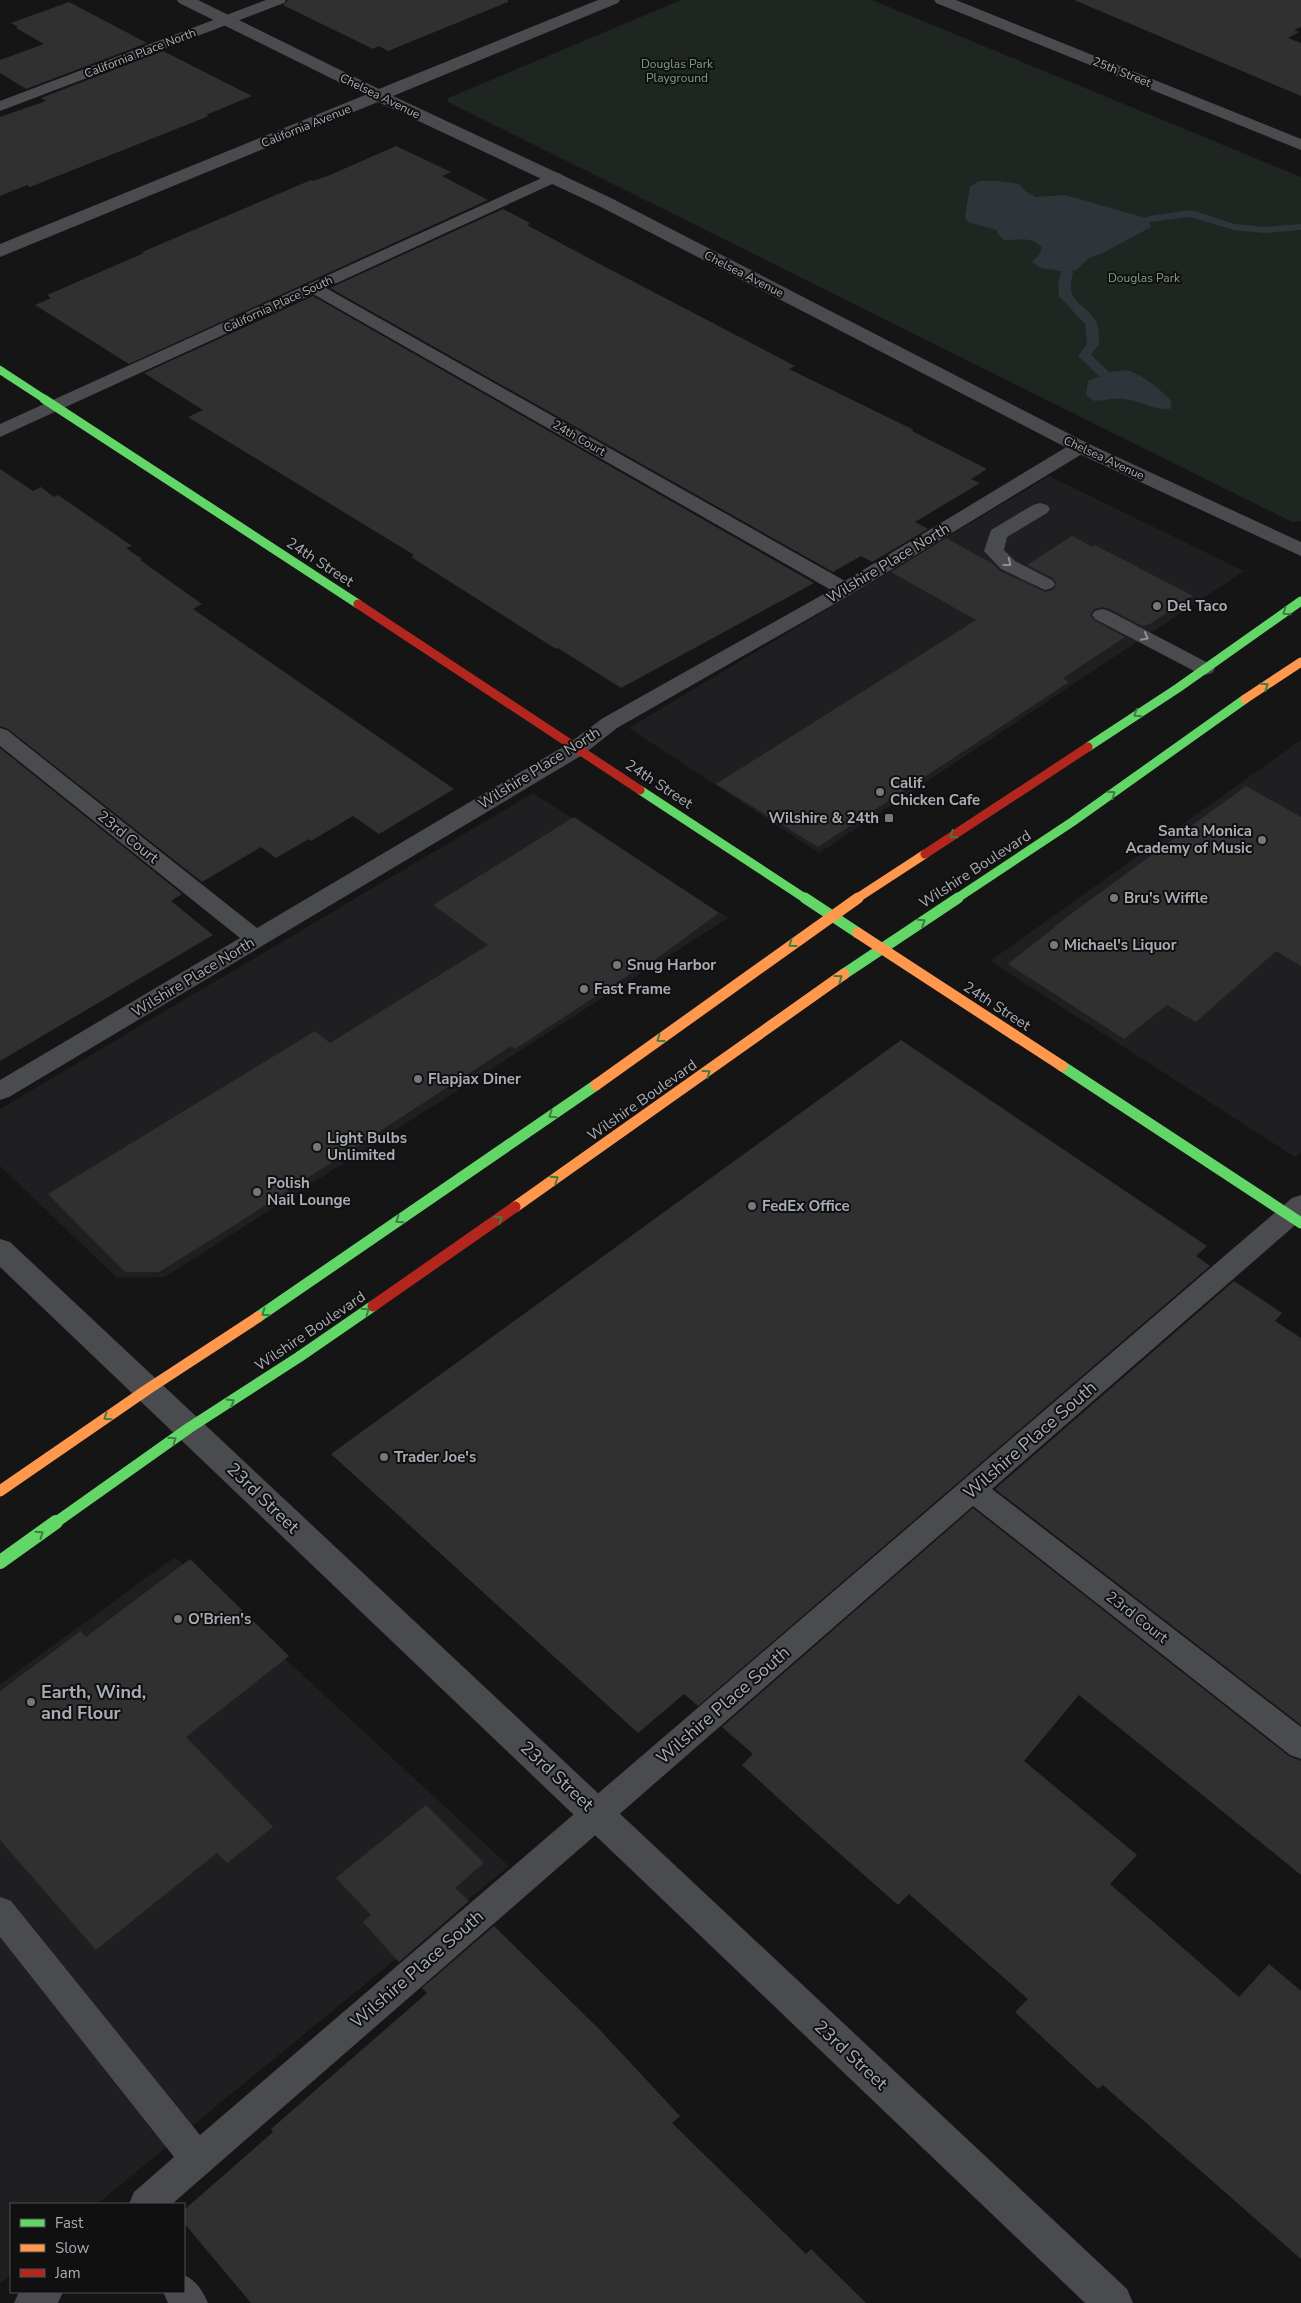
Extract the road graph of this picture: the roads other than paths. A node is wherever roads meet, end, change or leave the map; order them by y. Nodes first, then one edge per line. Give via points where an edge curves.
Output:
1 (186, 0) edge
2 (279, 0) edge
3 (612, 0) edge
4 (951, 1) edge
5 (226, 20) junction
6 (379, 96) junction
7 (0, 106) edge
8 (1301, 145) edge
9 (555, 178) junction
10 (0, 251) edge
11 (314, 288) junction
12 (0, 370) edge
13 (55, 406) junction
14 (0, 431) edge
15 (1080, 448) junction
16 (1040, 509) dead end
17 (1301, 550) edge
18 (1045, 584) dead end
19 (844, 589) junction
20 (1301, 601) edge
21 (1102, 615) dead end
22 (1301, 662) edge
23 (1205, 669) junction
24 (0, 735) edge
25 (576, 748) junction
26 (832, 915) junction
27 (256, 939) junction
28 (881, 948) junction
29 (0, 1091) edge
30 (1297, 1215) edge
31 (0, 1250) edge
32 (148, 1390) junction
33 (190, 1428) junction
34 (972, 1489) junction
35 (0, 1491) edge
36 (0, 1562) edge
37 (1301, 1745) edge
38 (597, 1814) junction
39 (0, 1912) edge
40 (198, 2160) junction
41 (147, 2203) edge
42 (44, 2293) edge
43 (182, 2293) edge
44 (32, 2303) edge
45 (190, 2303) edge
46 (1114, 2303) edge

1 - 5 street, Chelsea Avenue
2 - 5 lane, California Place North
3 - 6 street, California Avenue
4 - 8 street, 25th Street
5 - 6 street, Chelsea Avenue
5 - 7 lane, California Place North
6 - 9 street, Chelsea Avenue
6 - 10 street, California Avenue
9 - 11 lane, California Place South
9 - 15 street, Chelsea Avenue
11 - 13 lane, California Place South
11 - 19 lane, 24th Court
12 - 13 main road, 24th Street
13 - 14 lane, California Place South
13 - 25 main road, 24th Street
15 - 17 street, Chelsea Avenue
15 - 19 lane, Wilshire Place North
16 -> 18 lane via 998,534 994,551 1008,565
19 - 25 lane, Wilshire Place North via 610,723
20 -> 23 main road
21 -> 23 lane
28 -> 22 main road, Wilshire Boulevard via 1072,822
23 -> 26 main road
24 - 27 lane, 23rd Court
25 - 26 main road, 24th Street
25 - 27 lane, Wilshire Place North
26 - 28 main road, 24th Street
26 -> 32 main road via 592,1088
27 - 29 lane, Wilshire Place North
28 - 30 main road, 24th Street
33 -> 28 main road, Wilshire Boulevard via 508,1213
30 - 34 lane, Wilshire Place South
31 - 32 street, 23rd Street
32 - 33 street, 23rd Street
32 -> 35 main road
36 -> 33 main road, Wilshire Boulevard
33 - 38 street, 23rd Street
34 - 37 lane, 23rd Court
34 - 38 lane, Wilshire Place South
38 - 40 lane, Wilshire Place South
38 - 46 street, 23rd Street
39 - 40 lane
40 - 41 lane, Wilshire Place South
42 - 44 lane
43 - 45 lane

